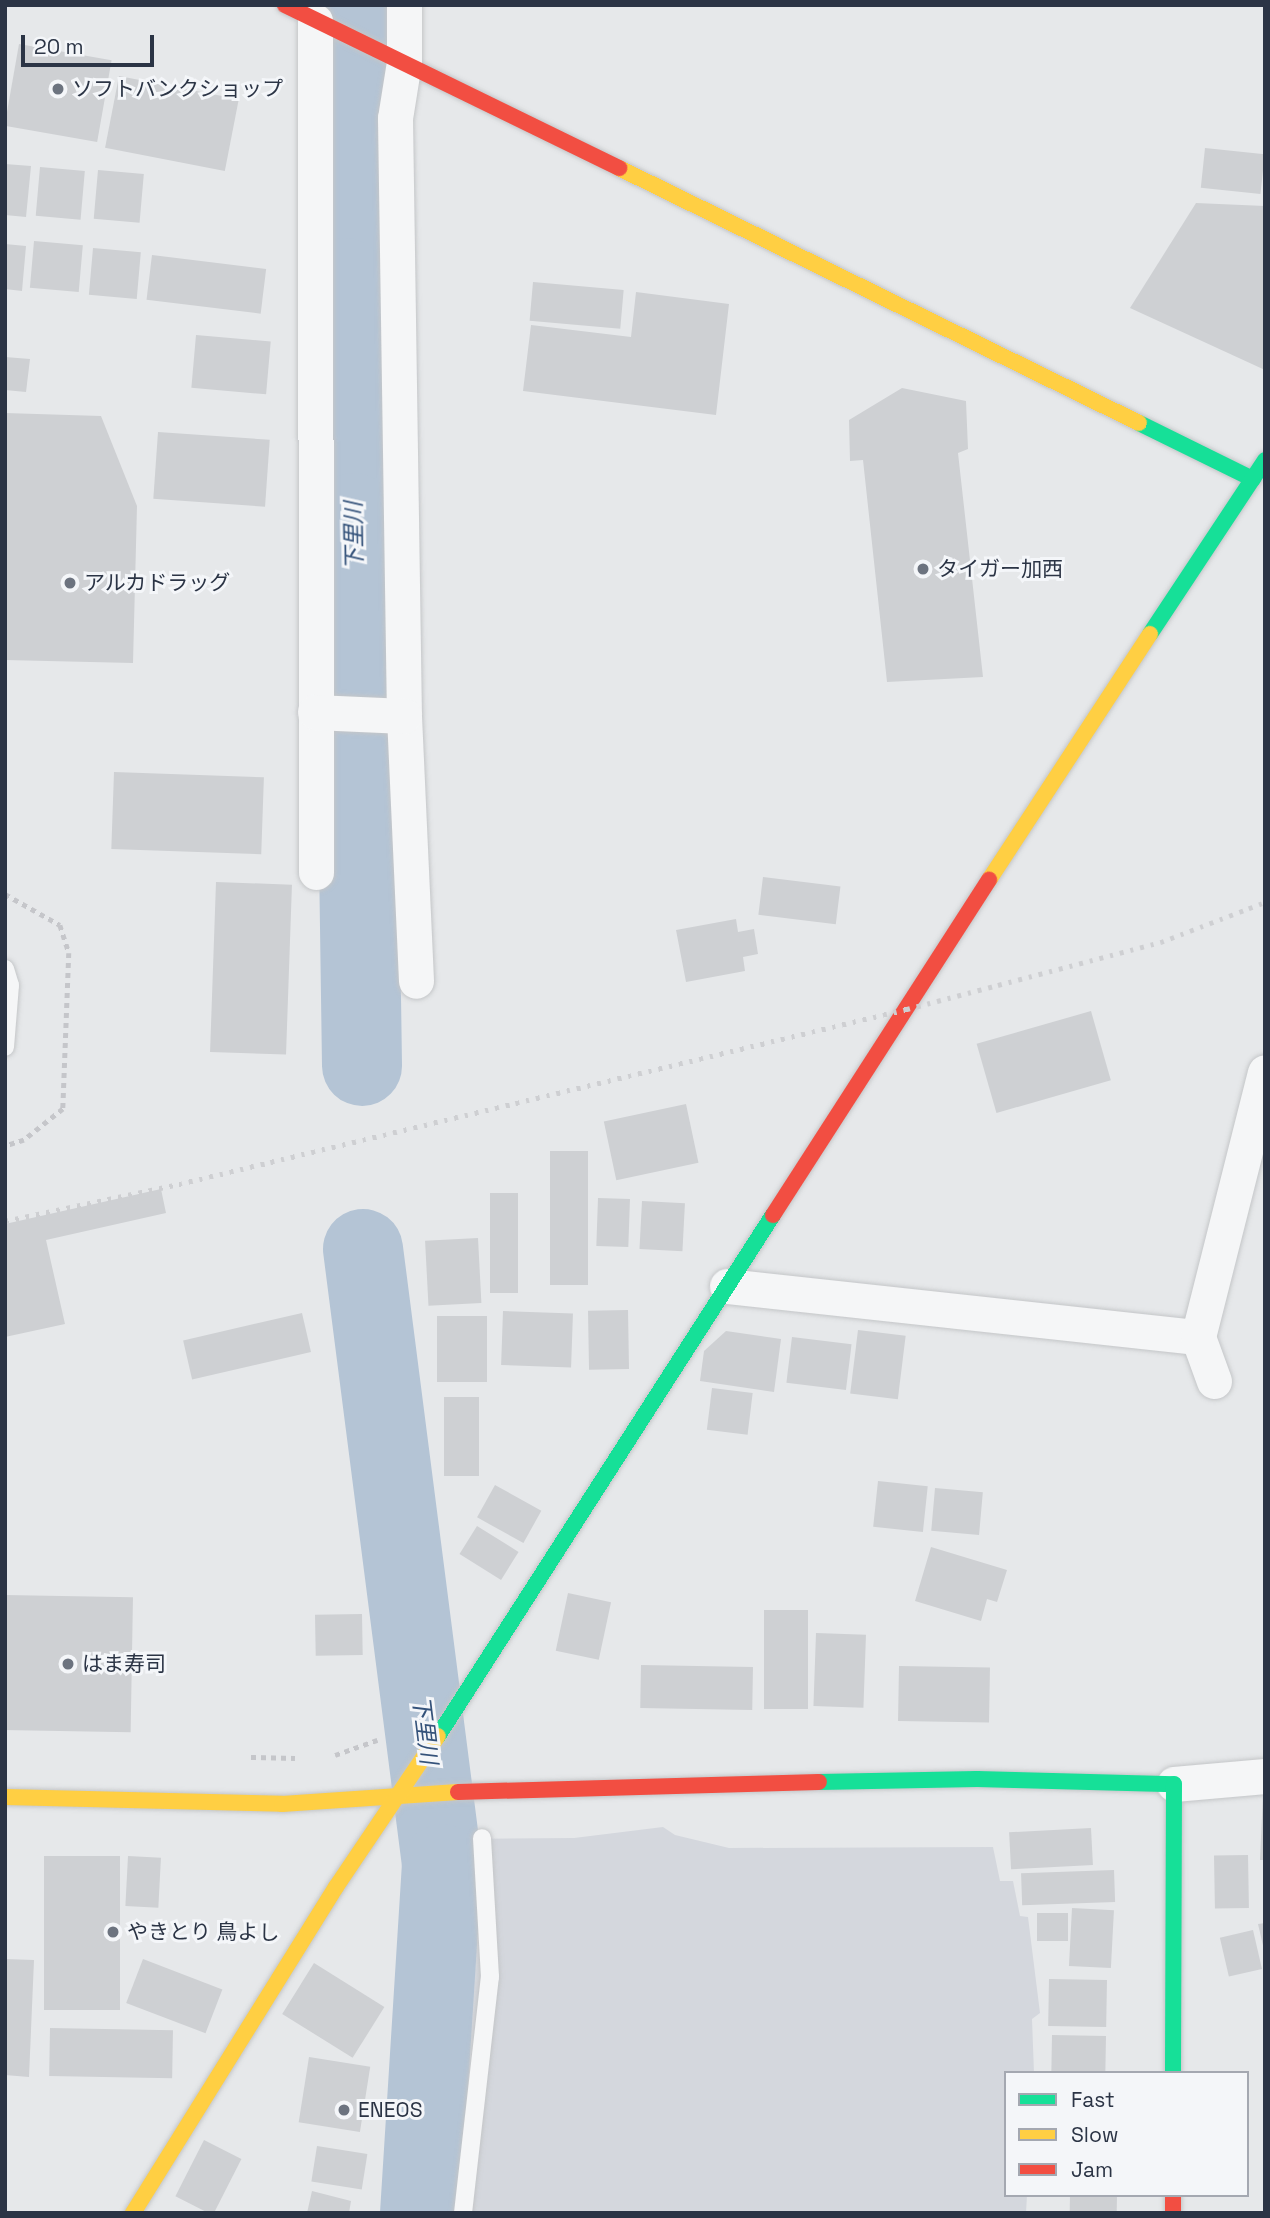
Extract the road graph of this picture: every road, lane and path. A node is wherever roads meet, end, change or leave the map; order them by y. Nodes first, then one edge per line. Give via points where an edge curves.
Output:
1 (285, 5) edge
2 (404, 5) edge
3 (315, 21) junction
4 (404, 62) junction
5 (1265, 460) edge
6 (1253, 479) junction
7 (315, 712) junction
8 (404, 716) junction
9 (316, 872) dead end
10 (5, 894) edge
11 (5, 969) edge
12 (416, 981) dead end
13 (5, 1047) edge
14 (1265, 1072) edge
15 (5, 1146) edge
16 (727, 1286) junction
17 (1198, 1337) junction
18 (1214, 1381) dead end
19 (1265, 1776) edge
20 (1174, 1784) junction
21 (5, 1797) edge
22 (396, 1797) junction
23 (482, 1838) dead end
24 (1173, 2071) edge
25 (133, 2213) edge
26 (463, 2213) edge

1 - 3 street
2 - 4 street
3 - 4 street
3 - 7 street
4 - 6 street
4 - 8 street via 395,118
5 - 6 street
6 - 16 street
7 - 8 street
7 - 9 street
8 - 12 street
10 - 15 path via 60,925 69,953 63,1109 24,1140
11 - 13 lane via 10,985
14 - 17 street
16 - 17 street
16 - 22 street
17 - 18 street
19 - 20 street
20 - 22 street via 841,1781 524,1787
20 - 24 street
21 - 22 street via 282,1804
22 - 25 street
23 - 26 lane via 490,1977

